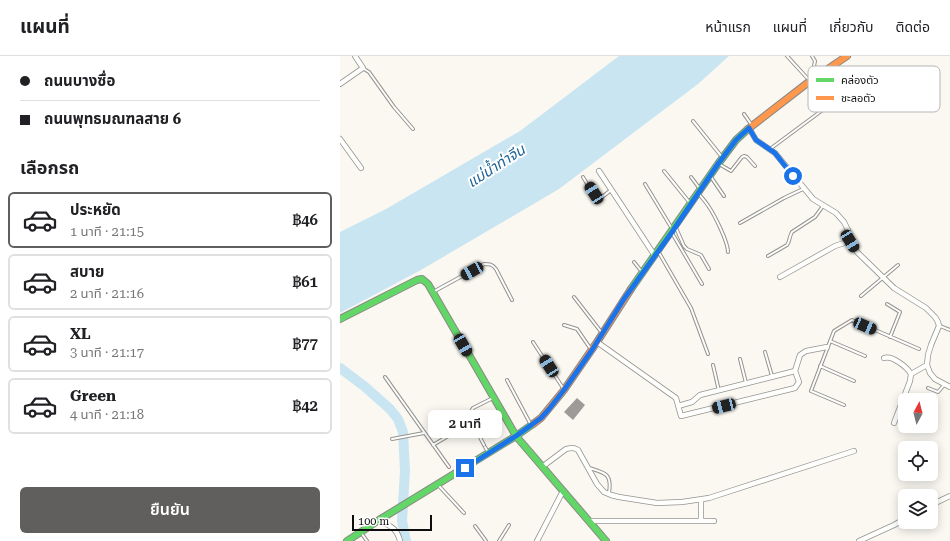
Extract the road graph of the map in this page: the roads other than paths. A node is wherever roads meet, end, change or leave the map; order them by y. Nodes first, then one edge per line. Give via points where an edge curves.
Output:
1 (355, 56) edge
2 (787, 56) edge
3 (812, 56) edge
4 (847, 56) edge
5 (814, 66) edge
6 (832, 66) edge
7 (363, 68) junction
8 (808, 79) edge
9 (808, 82) edge
10 (340, 84) edge
11 (820, 112) edge
12 (744, 114) dead end
13 (693, 121) dead end
14 (750, 126) junction
15 (413, 129) dead end
16 (340, 140) edge
17 (769, 149) junction
18 (723, 158) junction
19 (718, 164) junction
20 (755, 166) dead end
21 (361, 168) dead end
22 (599, 171) dead end
23 (664, 171) dead end
24 (710, 176) junction
25 (583, 177) dead end
26 (691, 177) dead end
27 (645, 184) dead end
28 (804, 189) junction
29 (611, 190) junction
30 (700, 191) junction
31 (724, 196) dead end
32 (691, 204) junction
33 (823, 206) junction
34 (740, 223) dead end
35 (673, 230) junction
36 (850, 241) junction
37 (728, 252) dead end
38 (656, 253) junction
39 (768, 256) dead end
40 (634, 262) dead end
41 (898, 265) dead end
42 (709, 269) dead end
43 (643, 273) junction
44 (780, 277) dead end
45 (881, 279) junction
46 (702, 284) dead end
47 (433, 292) junction
48 (861, 296) dead end
49 (574, 297) dead end
50 (512, 300) dead end
51 (887, 304) dead end
52 (340, 318) edge
53 (564, 324) dead end
54 (939, 326) junction
55 (950, 330) edge
56 (603, 334) junction
57 (890, 337) junction
58 (830, 341) junction
59 (534, 342) dead end
60 (597, 342) junction
61 (828, 347) junction
62 (920, 349) dead end
63 (592, 350) junction
64 (765, 352) dead end
65 (708, 354) dead end
66 (865, 356) dead end
67 (884, 358) dead end
68 (740, 359) dead end
69 (713, 365) dead end
70 (820, 366) junction
71 (926, 366) junction
72 (795, 371) junction
73 (911, 374) junction
74 (385, 377) dead end
75 (772, 377) junction
76 (507, 380) dead end
77 (854, 380) dead end
78 (746, 384) junction
79 (944, 386) junction
80 (950, 387) edge
81 (928, 388) dead end
82 (564, 390) junction
83 (719, 391) junction
84 (494, 397) junction
85 (844, 405) dead end
86 (678, 406) junction
87 (472, 422) junction
88 (894, 423) dead end
89 (532, 426) junction
90 (424, 433) junction
91 (516, 436) junction
92 (392, 439) dead end
93 (433, 445) junction
94 (486, 449) junction
95 (854, 451) dead end
96 (542, 467) junction
97 (588, 468) junction
98 (451, 470) junction
99 (438, 485) junction
100 (563, 491) junction
101 (608, 494) junction
102 (950, 496) edge
103 (701, 500) junction
104 (938, 502) edge
105 (464, 513) dead end
106 (379, 520) junction
107 (590, 521) junction
108 (701, 521) junction
109 (714, 521) dead end
110 (898, 523) edge
111 (509, 525) dead end
112 (475, 526) dead end
113 (360, 532) junction
114 (347, 541) edge
115 (367, 541) edge
116 (400, 541) edge
117 (486, 541) edge
118 (499, 541) edge
119 (537, 541) edge
120 (606, 541) edge
121 (858, 541) edge

1 - 7 street
2 - 8 lane
3 - 5 lane
4 - 6 main road
7 - 10 street
7 - 15 lane via 369,72
9 - 14 main road
11 - 17 lane
12 - 14 lane
13 - 18 lane
14 - 17 street via 756,140
14 - 18 main road
16 - 21 street
17 - 28 street
18 - 19 main road
19 - 20 lane via 731,171 744,156
19 - 24 main road
22 - 29 street
23 - 32 lane
24 - 30 main road
24 - 31 lane
25 - 29 lane via 596,196 600,197
26 - 30 lane
27 - 35 lane
28 - 33 street via 812,199
28 - 34 lane
29 - 38 street
30 - 32 main road
30 - 37 lane
32 - 35 main road
33 - 36 street via 836,213 844,222
33 - 39 lane via 815,217 792,232 787,245
35 - 38 main road
35 - 42 lane via 687,249 701,255
35 - 46 lane
36 - 44 street via 835,246
36 - 45 street
38 - 43 main road
38 - 65 lane via 691,308
40 - 43 lane
41 - 45 lane
43 - 56 main road
45 - 48 lane
45 - 54 street via 926,308
47 - 50 lane via 484,264 490,264 496,269
47 - 52 main road via 422,279 417,280
47 - 84 main road
49 - 56 lane
51 - 57 lane via 900,312
53 - 63 lane via 577,329
54 - 55 lane
54 - 71 street
56 - 60 main road
57 - 58 lane via 852,320 834,331
57 - 62 lane
58 - 61 lane
58 - 66 lane
59 - 82 lane
60 - 63 main road
60 - 86 street via 676,398
61 - 70 lane
61 - 72 street via 806,351 800,355
63 - 82 main road
64 - 75 lane
67 - 73 street via 899,362
68 - 78 lane
69 - 83 lane
70 - 77 lane
70 - 85 lane via 811,391
71 - 73 street
71 - 79 street via 935,379
72 - 75 street
72 - 86 street via 799,382 795,388 681,416
73 - 88 street
74 - 90 lane
75 - 78 street
76 - 89 lane
78 - 83 street
79 - 80 street
79 - 81 lane via 939,392
82 - 89 main road
83 - 86 street
84 - 87 lane via 473,408 470,413
84 - 91 main road
87 - 93 lane
87 - 94 lane
89 - 91 main road
90 - 92 lane
90 - 93 lane
91 - 94 main road
91 - 96 main road
93 - 98 lane
94 - 98 main road
95 - 103 street
96 - 97 street via 566,449 574,448 578,450
96 - 100 main road
97 - 101 street via 597,484
97 - 101 lane via 606,474 610,485
98 - 99 main road
99 - 105 lane
99 - 106 main road
100 - 107 main road
100 - 119 street
101 - 103 street via 657,503
102 - 104 street
103 - 108 street
106 - 113 main road
106 - 116 street via 396,531
107 - 108 street
107 - 120 main road
108 - 109 street
110 - 121 street
111 - 118 lane
112 - 117 lane
113 - 114 main road
113 - 115 lane

